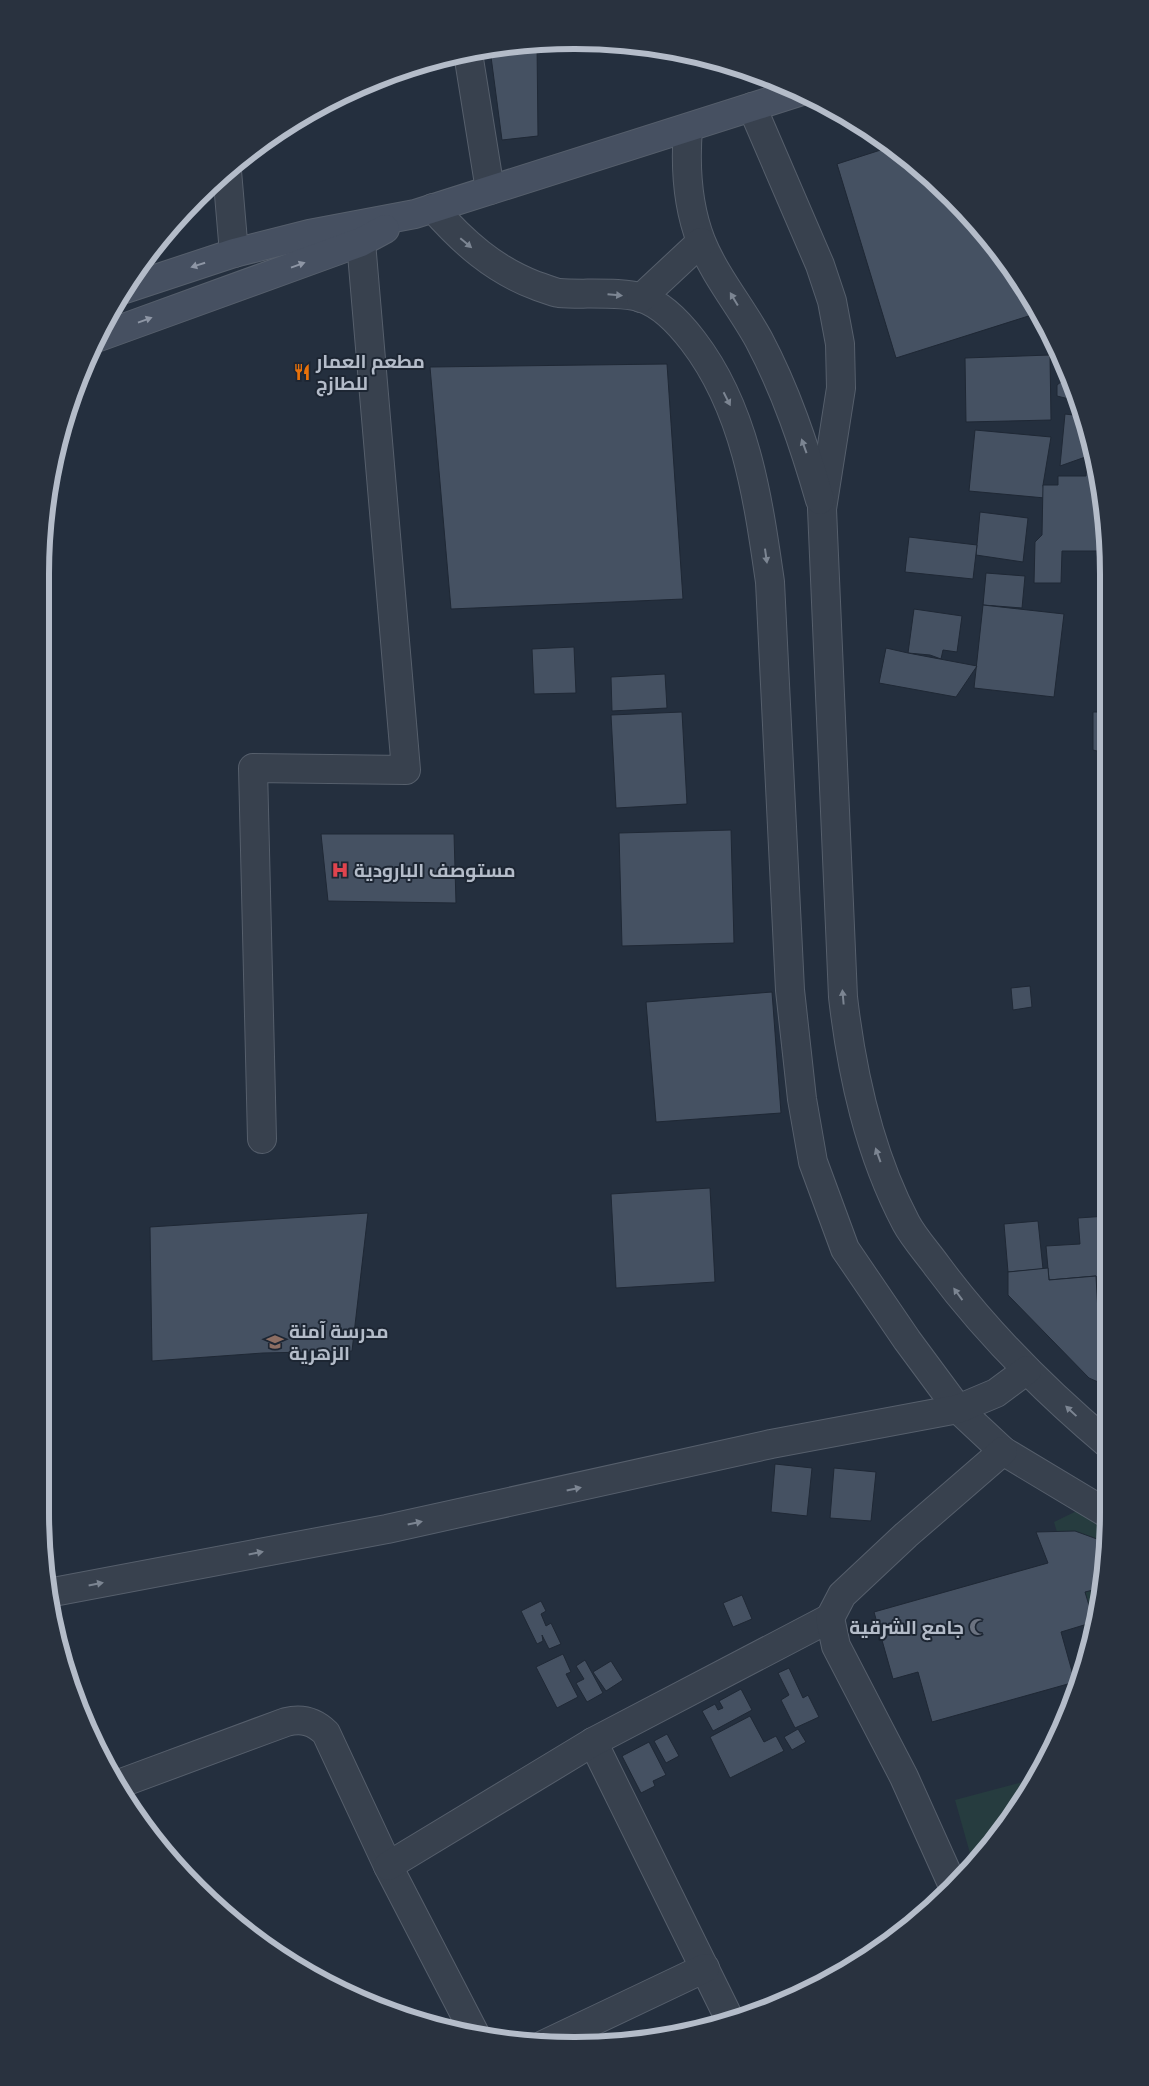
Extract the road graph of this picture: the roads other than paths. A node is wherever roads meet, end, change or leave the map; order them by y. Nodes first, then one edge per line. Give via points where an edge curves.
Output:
1 (469, 60) edge
2 (789, 95) edge
3 (752, 107) junction
4 (688, 128) junction
5 (228, 179) edge
6 (490, 190) junction
7 (424, 211) junction
8 (361, 242) junction
9 (701, 242) junction
10 (234, 253) junction
11 (135, 286) edge
12 (641, 298) junction
13 (107, 334) edge
14 (822, 509) junction
15 (262, 1139) dead end
16 (1027, 1370) junction
17 (958, 1409) junction
18 (1100, 1437) edge
19 (1002, 1451) junction
20 (1100, 1500) edge
21 (55, 1592) edge
22 (830, 1618) junction
23 (593, 1742) junction
24 (124, 1782) edge
25 (388, 1866) junction
26 (950, 1879) edge
27 (705, 1968) junction
28 (727, 2014) edge
29 (471, 2027) edge
30 (561, 2037) edge

1 - 6 street
2 - 3 main road
3 - 4 main road
3 - 14 street via 820,266 834,310 840,344 841,388
4 - 6 main road
4 - 9 street via 687,184
5 - 10 street
6 - 7 main road
7 - 8 main road
7 - 10 main road via 308,234
7 -> 12 street via 480,255 520,280 556,293
13 -> 8 main road
8 - 15 street via 406,770 253,768
9 - 12 street
14 -> 9 street via 806,451 785,395 759,340
10 -> 11 main road
12 -> 17 street via 676,319 706,358 731,408 748,458 761,516 770,582 790,990 802,1099 813,1162 845,1249
16 -> 14 street via 966,1304 907,1224 887,1181 858,1091 843,997
16 - 17 street via 996,1393
18 -> 16 street
17 - 19 street
21 -> 17 street via 387,1529 770,1444
19 - 20 street
19 - 22 street via 842,1595
22 - 23 street
22 - 26 street via 836,1646 904,1777
23 - 25 street
23 - 27 street
24 - 25 street via 286,1722 298,1719 310,1722 326,1733
25 - 29 street
27 - 28 street
27 - 30 street

